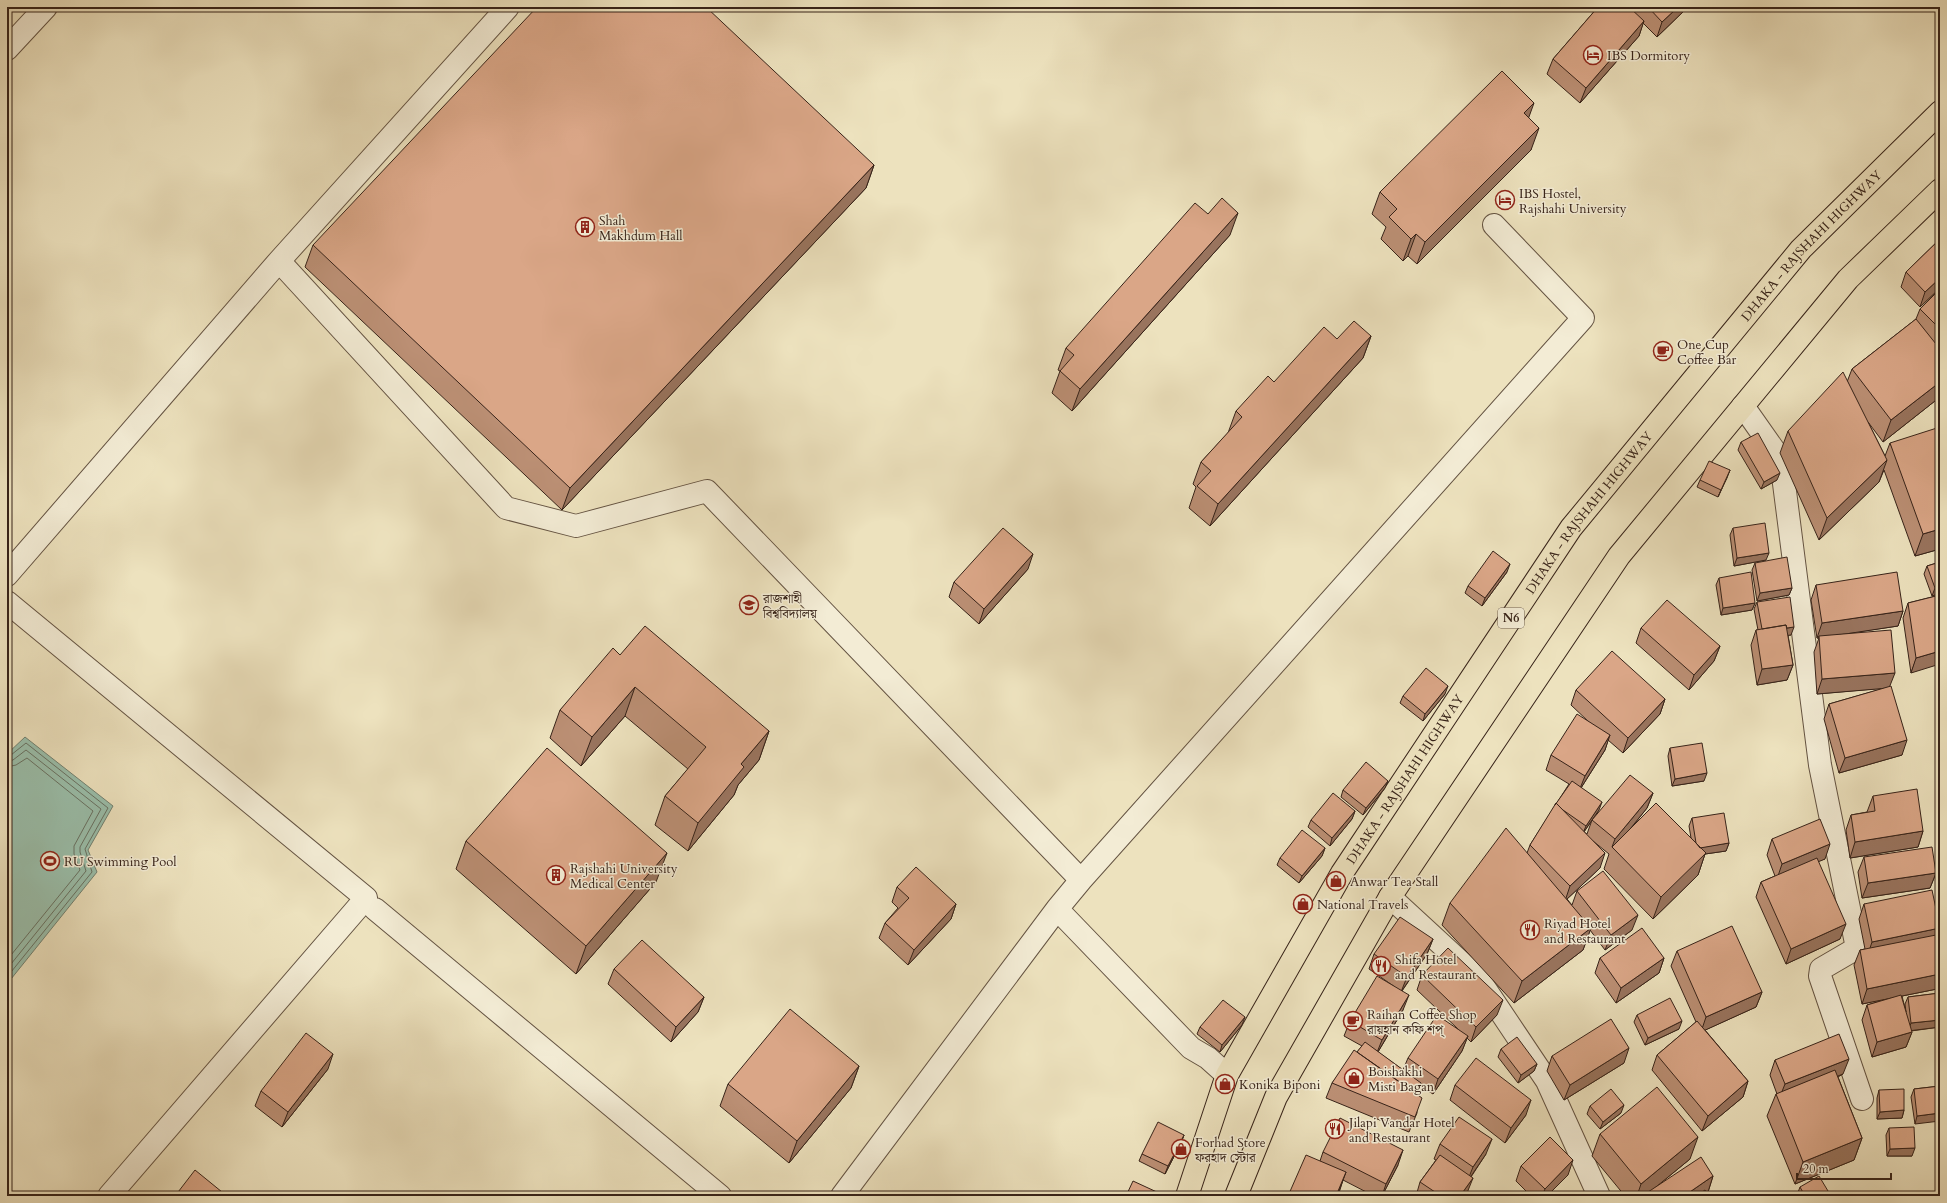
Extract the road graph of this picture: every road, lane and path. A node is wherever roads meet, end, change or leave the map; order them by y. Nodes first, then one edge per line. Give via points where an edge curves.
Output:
1 (46, 7) edge
2 (508, 7) edge
3 (7, 49) edge
4 (1940, 112) edge
5 (1940, 190) edge
6 (1494, 225) dead end
7 (279, 261) junction
8 (1743, 406) junction
9 (7, 575) edge
10 (7, 602) edge
11 (1081, 880) junction
12 (1390, 897) junction
13 (371, 903) junction
14 (1057, 909) junction
15 (1227, 1075) junction
16 (1862, 1099) dead end
17 (109, 1196) edge
18 (720, 1196) edge
19 (842, 1196) edge
20 (1187, 1196) edge
21 (1236, 1196) edge
22 (1599, 1196) edge

1 - 3 street
2 - 7 street
4 - 15 highway, DHAKA - RAJSHAHI HIGHWAY / N6 via 1801,250 1571,528 1342,873
5 - 8 highway via 1848,279
6 - 11 street via 1583,318
7 - 9 street
7 - 11 street via 506,508 576,526 707,491
8 - 12 highway via 1619,556
8 - 16 street via 1781,460 1820,765 1857,948 1821,969 1820,976
10 - 13 street
11 - 14 street
12 - 21 highway via 1276,1097
12 - 22 street via 1478,978 1547,1081
13 - 17 street
13 - 18 street
14 - 15 street via 1191,1048 1208,1058
14 - 19 street
15 - 20 highway, DHAKA - RAJSHAHI HIGHWAY / N6

